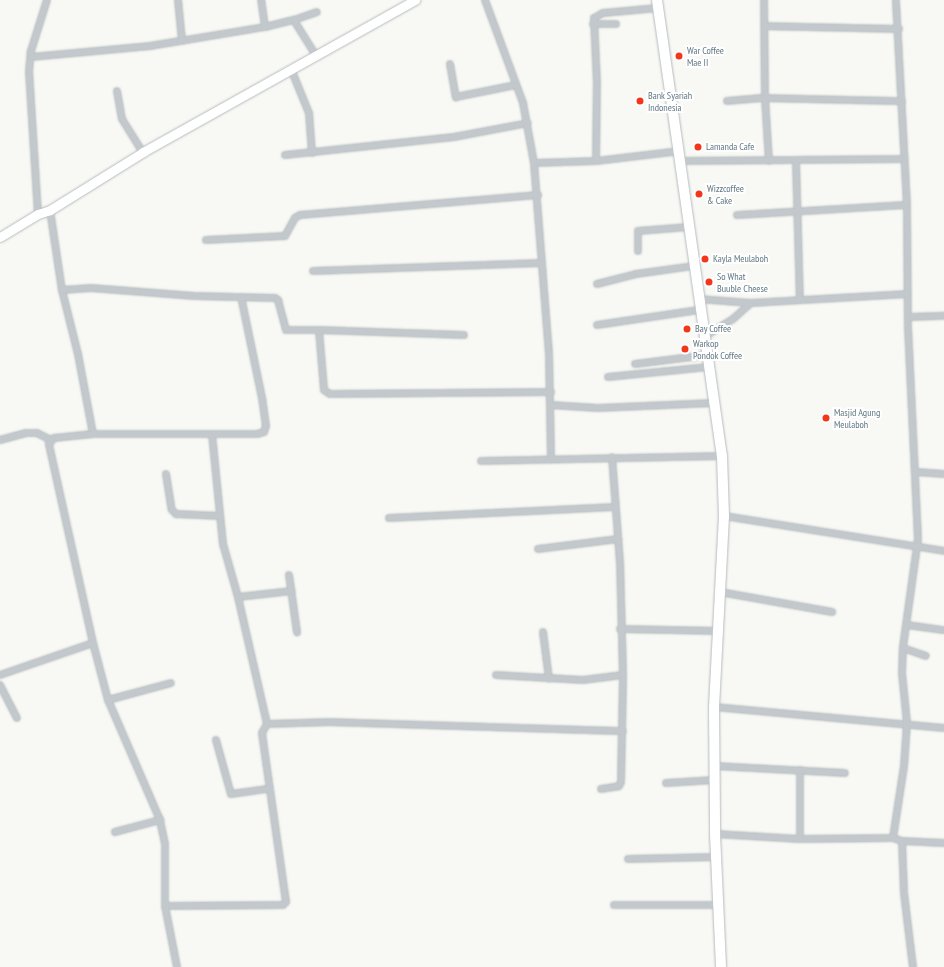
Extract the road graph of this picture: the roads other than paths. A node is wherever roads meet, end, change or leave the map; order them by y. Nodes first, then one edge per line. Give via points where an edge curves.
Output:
1 (47, 0) edge
2 (178, 0) edge
3 (260, 0) edge
4 (415, 0) edge
5 (484, 0) edge
6 (764, 0) edge
7 (896, 0) edge
8 (658, 4) edge
9 (317, 12) dead end
10 (294, 20) junction
11 (593, 24) junction
12 (616, 24) dead end
13 (765, 26) junction
14 (266, 27) junction
15 (899, 29) junction
16 (182, 40) junction
17 (315, 54) junction
18 (31, 57) junction
19 (450, 64) dead end
20 (291, 69) junction
21 (516, 85) junction
22 (117, 91) dead end
23 (765, 98) junction
24 (727, 101) dead end
25 (902, 101) junction
26 (528, 123) junction
27 (143, 152) junction
28 (312, 153) junction
29 (285, 155) dead end
30 (681, 156) junction
31 (903, 159) junction
32 (596, 161) junction
33 (769, 161) junction
34 (796, 162) junction
35 (534, 163) junction
36 (538, 195) junction
37 (907, 205) junction
38 (50, 210) junction
39 (799, 213) junction
40 (38, 214) junction
41 (737, 215) dead end
42 (689, 226) junction
43 (0, 237) edge
44 (206, 240) dead end
45 (638, 251) dead end
46 (541, 263) junction
47 (694, 266) junction
48 (313, 271) dead end
49 (597, 284) dead end
50 (62, 290) junction
51 (908, 294) junction
52 (241, 297) junction
53 (698, 298) junction
54 (800, 300) junction
55 (751, 303) junction
56 (699, 310) junction
57 (944, 316) edge
58 (910, 317) junction
59 (597, 326) dead end
60 (319, 330) junction
61 (464, 335) dead end
62 (704, 337) junction
63 (708, 354) junction
64 (635, 364) dead end
65 (709, 367) junction
66 (608, 377) dead end
67 (550, 392) junction
68 (714, 403) junction
69 (550, 405) junction
70 (93, 434) junction
71 (212, 434) junction
72 (0, 440) edge
73 (51, 440) junction
74 (722, 456) junction
75 (612, 457) junction
76 (551, 459) junction
77 (481, 461) dead end
78 (916, 472) junction
79 (166, 474) dead end
80 (944, 474) edge
81 (615, 507) junction
82 (220, 516) junction
83 (724, 516) junction
84 (389, 518) dead end
85 (618, 539) junction
86 (916, 546) junction
87 (538, 549) dead end
88 (944, 551) edge
89 (289, 575) dead end
90 (292, 591) junction
91 (720, 592) junction
92 (238, 597) junction
93 (832, 612) dead end
94 (907, 625) junction
95 (620, 629) junction
96 (944, 630) edge
97 (719, 631) junction
98 (297, 632) dead end
99 (543, 632) dead end
100 (93, 643) junction
101 (903, 648) junction
102 (926, 656) dead end
103 (0, 675) edge
104 (496, 675) dead end
105 (623, 675) junction
106 (549, 679) junction
107 (171, 683) dead end
108 (0, 685) edge
109 (108, 700) junction
110 (714, 707) junction
111 (17, 718) dead end
112 (907, 723) junction
113 (267, 724) junction
114 (944, 728) edge
115 (623, 731) junction
116 (216, 740) dead end
117 (715, 766) junction
118 (800, 770) junction
119 (845, 773) dead end
120 (715, 780) junction
121 (666, 783) dead end
122 (268, 789) junction
123 (601, 789) dead end
124 (160, 820) junction
125 (115, 832) dead end
126 (715, 834) junction
127 (893, 838) junction
128 (800, 839) junction
129 (902, 841) junction
130 (944, 844) edge
131 (716, 857) junction
132 (628, 859) dead end
133 (614, 904) dead end
134 (717, 905) junction
135 (166, 906) junction
136 (177, 967) edge
137 (721, 967) edge
138 (913, 967) edge

1 - 18 street
2 - 16 street
3 - 14 street
4 - 17 main road
5 - 21 street
6 - 13 street
7 - 15 street
8 - 11 street via 596,15
8 - 30 highway
9 - 10 street
10 - 14 street
10 - 17 street
11 - 12 street
11 - 32 street via 597,84
13 - 15 street
13 - 23 street
14 - 16 street
15 - 25 street
16 - 18 street
17 - 20 main road
18 - 40 street via 30,87
19 - 21 street via 456,97
20 - 27 main road
20 - 28 street via 309,113
21 - 26 street
22 - 27 street via 122,119
23 - 24 street
23 - 25 street
23 - 33 street
25 - 31 street
26 - 28 street via 454,137
26 - 35 street
27 - 38 main road
28 - 29 street
30 - 32 street
30 - 33 street
30 - 42 highway
31 - 34 street
31 - 37 street
32 - 35 street
33 - 34 street
34 - 39 street
35 - 36 street
36 - 44 street via 300,215 295,218 285,236
36 - 46 street
37 - 39 street
37 - 51 street
38 - 40 main road
38 - 50 street
39 - 41 street
39 - 54 street
40 - 43 main road
42 - 45 street via 638,231
42 - 47 highway
46 - 48 street
46 - 67 street
47 - 49 street via 636,274
47 - 53 highway
50 - 52 street via 91,288
50 - 70 street via 78,354
51 - 54 street
51 - 58 street
52 - 60 street via 268,297 278,300 286,330
52 - 71 street via 254,352 266,426 264,432 257,434
53 - 55 street
53 - 56 highway
54 - 55 street
55 - 62 street via 733,319
56 - 59 street
56 - 62 highway
57 - 58 street
58 - 78 street via 908,329
60 - 61 street
60 - 67 street via 324,390 330,394
62 - 63 highway
63 - 64 street
63 - 65 highway
65 - 66 street
65 - 68 highway
67 - 69 street
68 - 69 street via 598,408
68 - 74 highway
69 - 76 street
70 - 71 street
70 - 73 street
71 - 82 street
72 - 73 street via 26,433 37,433
73 - 100 street via 49,444
74 - 75 street
74 - 83 highway
75 - 76 street
75 - 81 street
76 - 77 street
78 - 80 street
78 - 86 street
79 - 82 street via 172,510 176,514
81 - 84 street
81 - 85 street
82 - 92 street via 223,544
83 - 86 street
83 - 91 highway
85 - 87 street
85 - 95 street
86 - 88 street
86 - 94 street
89 - 90 street
90 - 92 street
90 - 98 street
91 - 93 street
91 - 97 highway
92 - 113 street
94 - 96 street
94 - 101 street
95 - 97 street
95 - 105 street
97 - 110 highway
99 - 106 street
100 - 103 street
100 - 109 street
101 - 102 street
101 - 112 street via 902,674
104 - 106 street
105 - 106 street via 583,680
105 - 115 street
107 - 109 street
108 - 111 street
109 - 124 street
110 - 112 street
110 - 117 highway
112 - 114 street
112 - 127 street via 904,766
113 - 115 street via 331,722
113 - 122 street via 262,733
115 - 123 street via 622,782 619,786
116 - 122 street via 231,794
117 - 118 street
117 - 120 highway
118 - 119 street
118 - 128 street
120 - 121 street
120 - 126 highway
122 - 135 street via 286,896 284,903
124 - 125 street
124 - 135 street via 165,844
126 - 128 street
126 - 131 highway
127 - 128 street
127 - 129 street
129 - 130 street
129 - 138 street via 904,893
131 - 132 street
131 - 134 highway
133 - 134 street
134 - 137 highway
135 - 136 street

